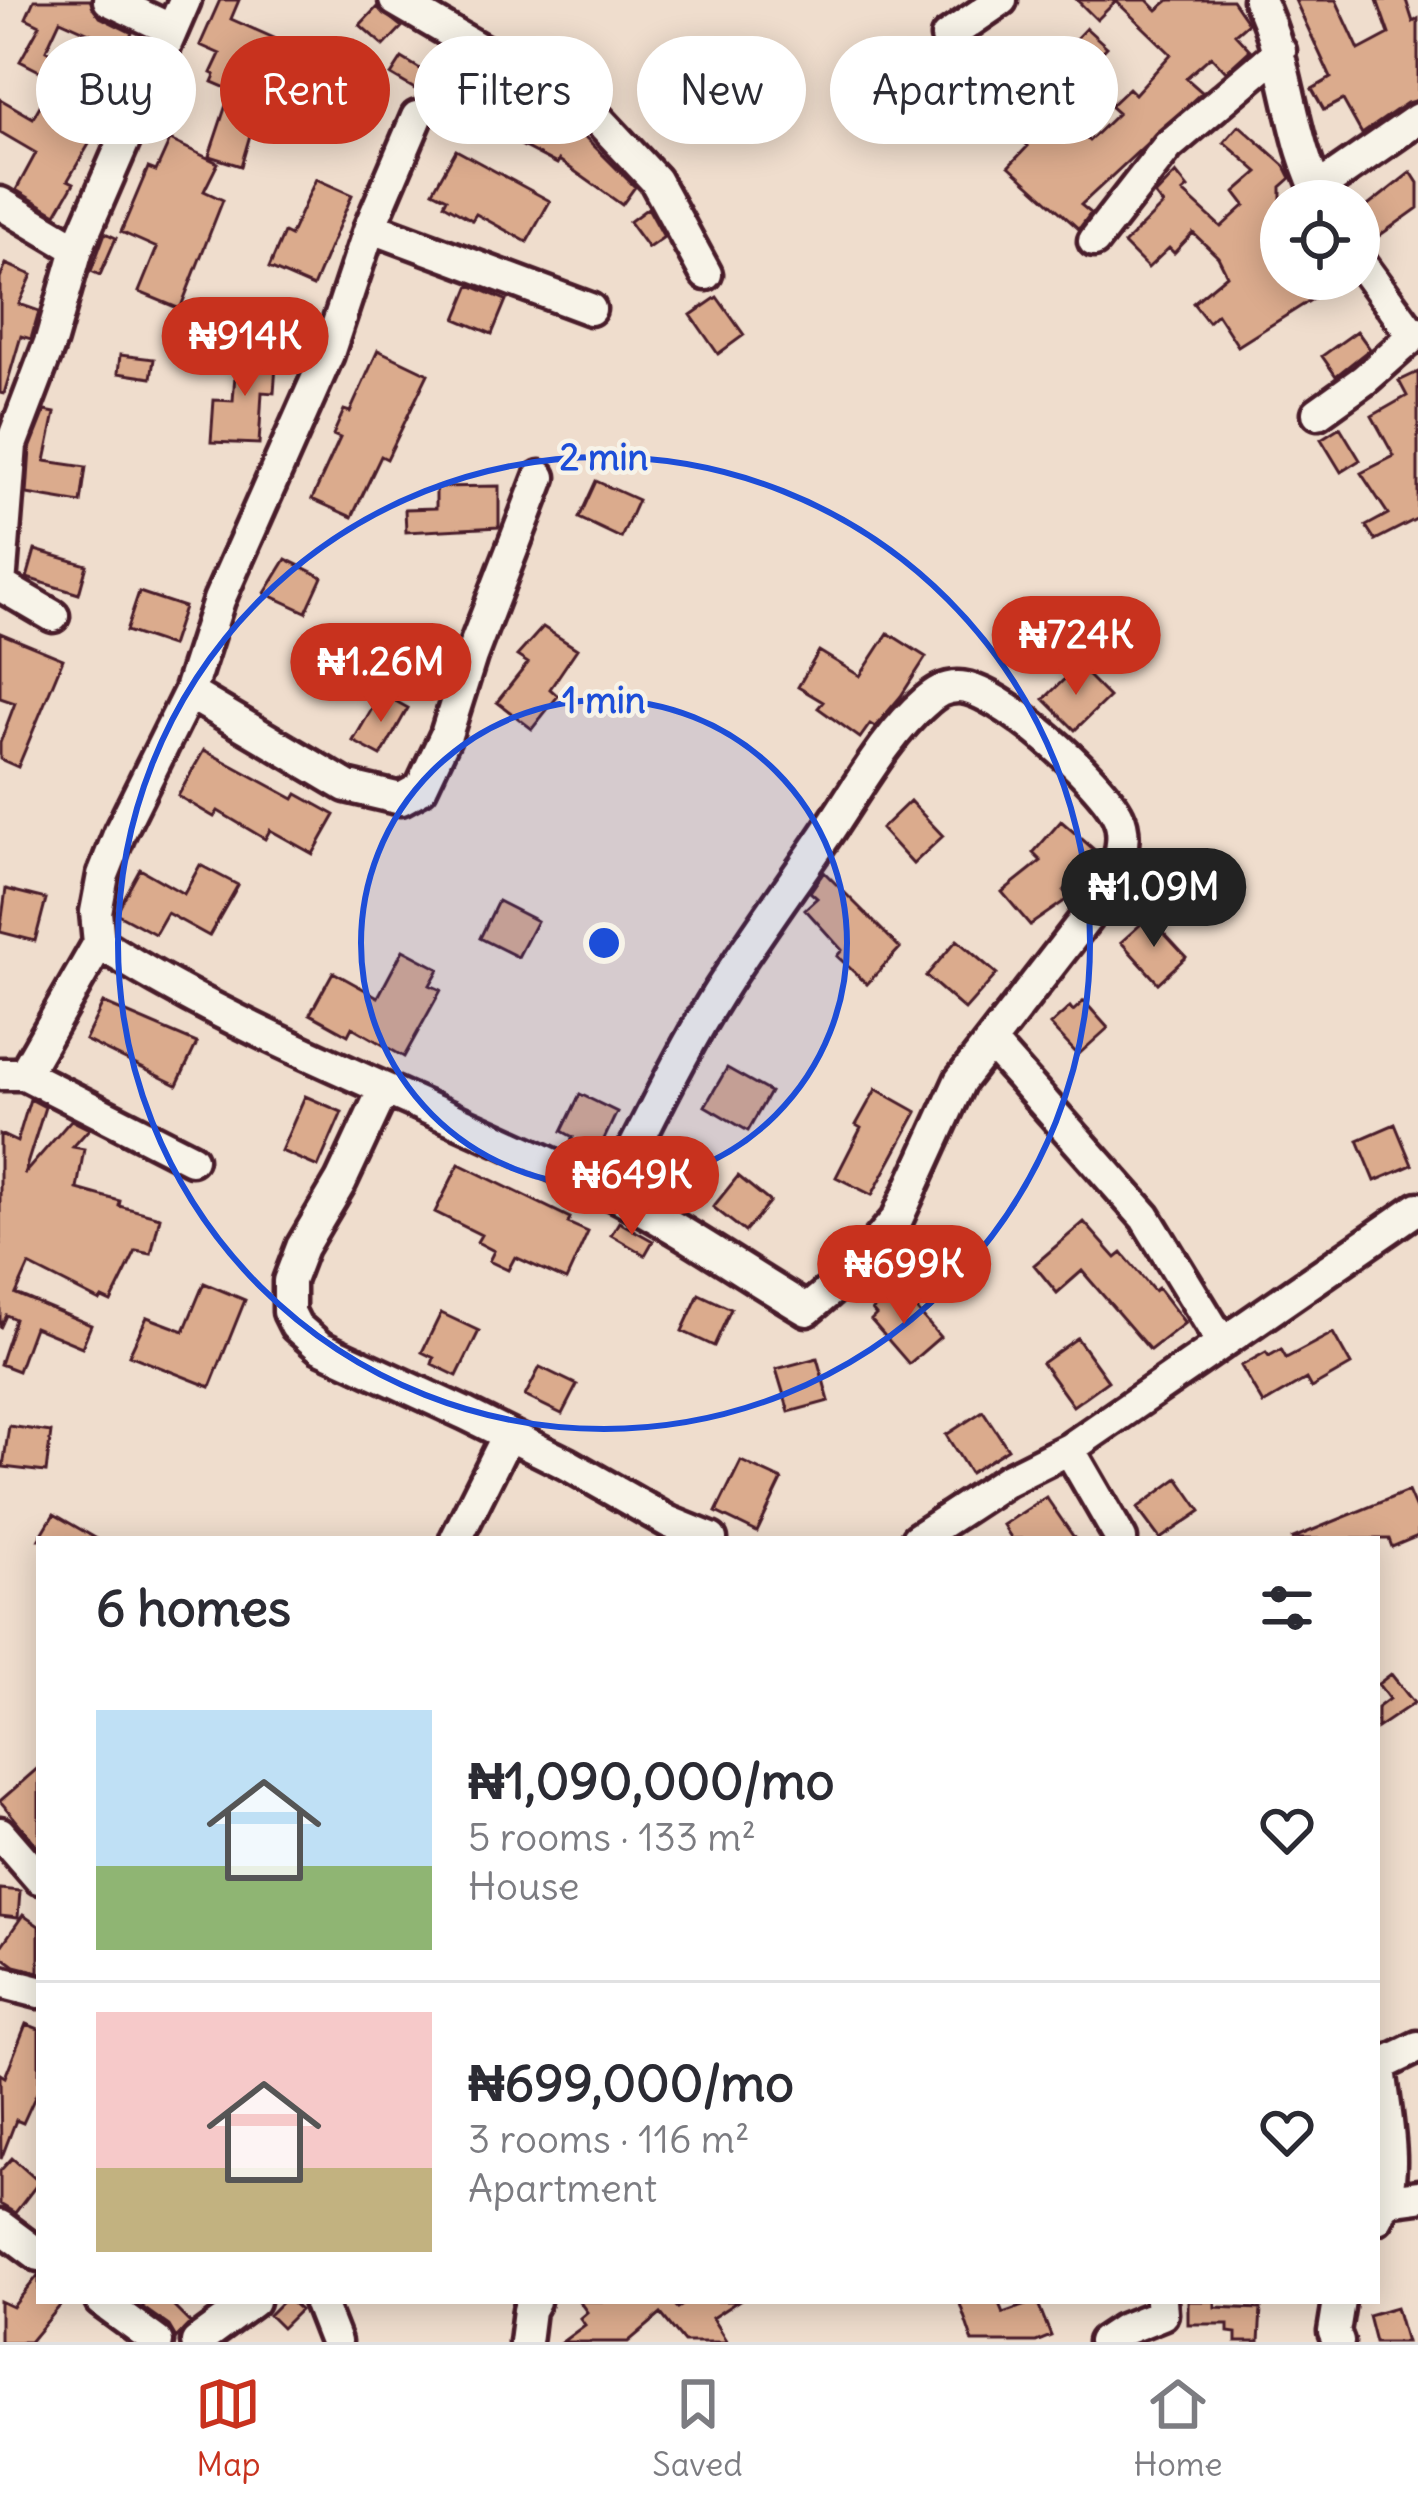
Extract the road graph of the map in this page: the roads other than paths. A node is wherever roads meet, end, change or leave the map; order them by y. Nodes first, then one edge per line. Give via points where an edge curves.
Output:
1 (109, 0) edge
2 (184, 0) edge
3 (395, 0) edge
4 (1001, 0) edge
5 (1259, 0) edge
6 (170, 29) junction
7 (948, 36) edge
8 (1280, 52) junction
9 (1418, 119) edge
10 (414, 126) edge
11 (1316, 180) edge
12 (1339, 180) edge
13 (0, 203) edge
14 (370, 227) junction
15 (1094, 241) dead end
16 (77, 249) junction
17 (706, 274) dead end
18 (1380, 288) edge
19 (590, 309) dead end
20 (1416, 333) edge
21 (1318, 413) dead end
22 (540, 478) dead end
23 (0, 585) edge
24 (53, 616) dead end
25 (189, 693) junction
26 (99, 943) junction
27 (991, 1043) junction
28 (12, 1074) edge
29 (383, 1091) junction
30 (191, 1159) dead end
31 (611, 1193) junction
32 (1418, 1208) edge
33 (1221, 1340) junction
34 (508, 1435) junction
35 (1069, 1449) junction
36 (458, 1536) edge
37 (704, 1536) edge
38 (922, 1536) edge
39 (1118, 1536) edge
40 (0, 1832) edge
41 (36, 1874) edge
42 (0, 1982) edge
43 (36, 1991) edge
44 (1418, 2048) edge
45 (1380, 2065) edge
46 (1380, 2083) edge
47 (1394, 2205) edge
48 (0, 2226) edge
49 (36, 2253) edge
50 (105, 2304) edge
51 (249, 2304) edge
52 (320, 2304) edge
53 (532, 2304) edge
54 (1161, 2304) edge
55 (1339, 2304) edge
56 (157, 2342) edge
57 (197, 2342) edge
58 (335, 2342) edge
59 (525, 2342) edge
60 (1105, 2342) edge
61 (1338, 2342) edge

1 - 6 street
2 - 6 street
3 - 17 street via 596,117 656,180
4 - 7 street
5 - 8 street
6 - 16 street
8 - 11 street
8 - 15 street via 1168,146
9 - 12 street
10 - 14 street
13 - 16 street
14 - 19 street
14 - 25 street via 328,354 220,600
16 - 23 street via 11,445
18 - 20 street
20 - 21 street
22 - 25 street via 421,788 401,799 346,786
23 - 24 street
25 - 26 street via 103,875
26 - 28 street
26 - 29 street via 159,982
27 - 31 street via 960,1081 897,1219 807,1310
27 - 31 street via 1105,894 1123,842 1120,817 1067,757 984,694 960,687 939,690 920,706 842,811 718,994
27 - 33 street via 1145,1217
28 - 30 street
29 - 31 street
29 - 34 street via 302,1247 289,1281 289,1312 320,1347
32 - 33 street
33 - 35 street
34 - 36 street
34 - 37 street
35 - 38 street
35 - 39 street
40 - 41 street
42 - 43 street
44 - 45 street
46 - 47 street
48 - 49 street
50 - 56 street
51 - 57 street
52 - 58 street
53 - 59 street
54 - 60 street via 1162,2314
55 - 61 street

